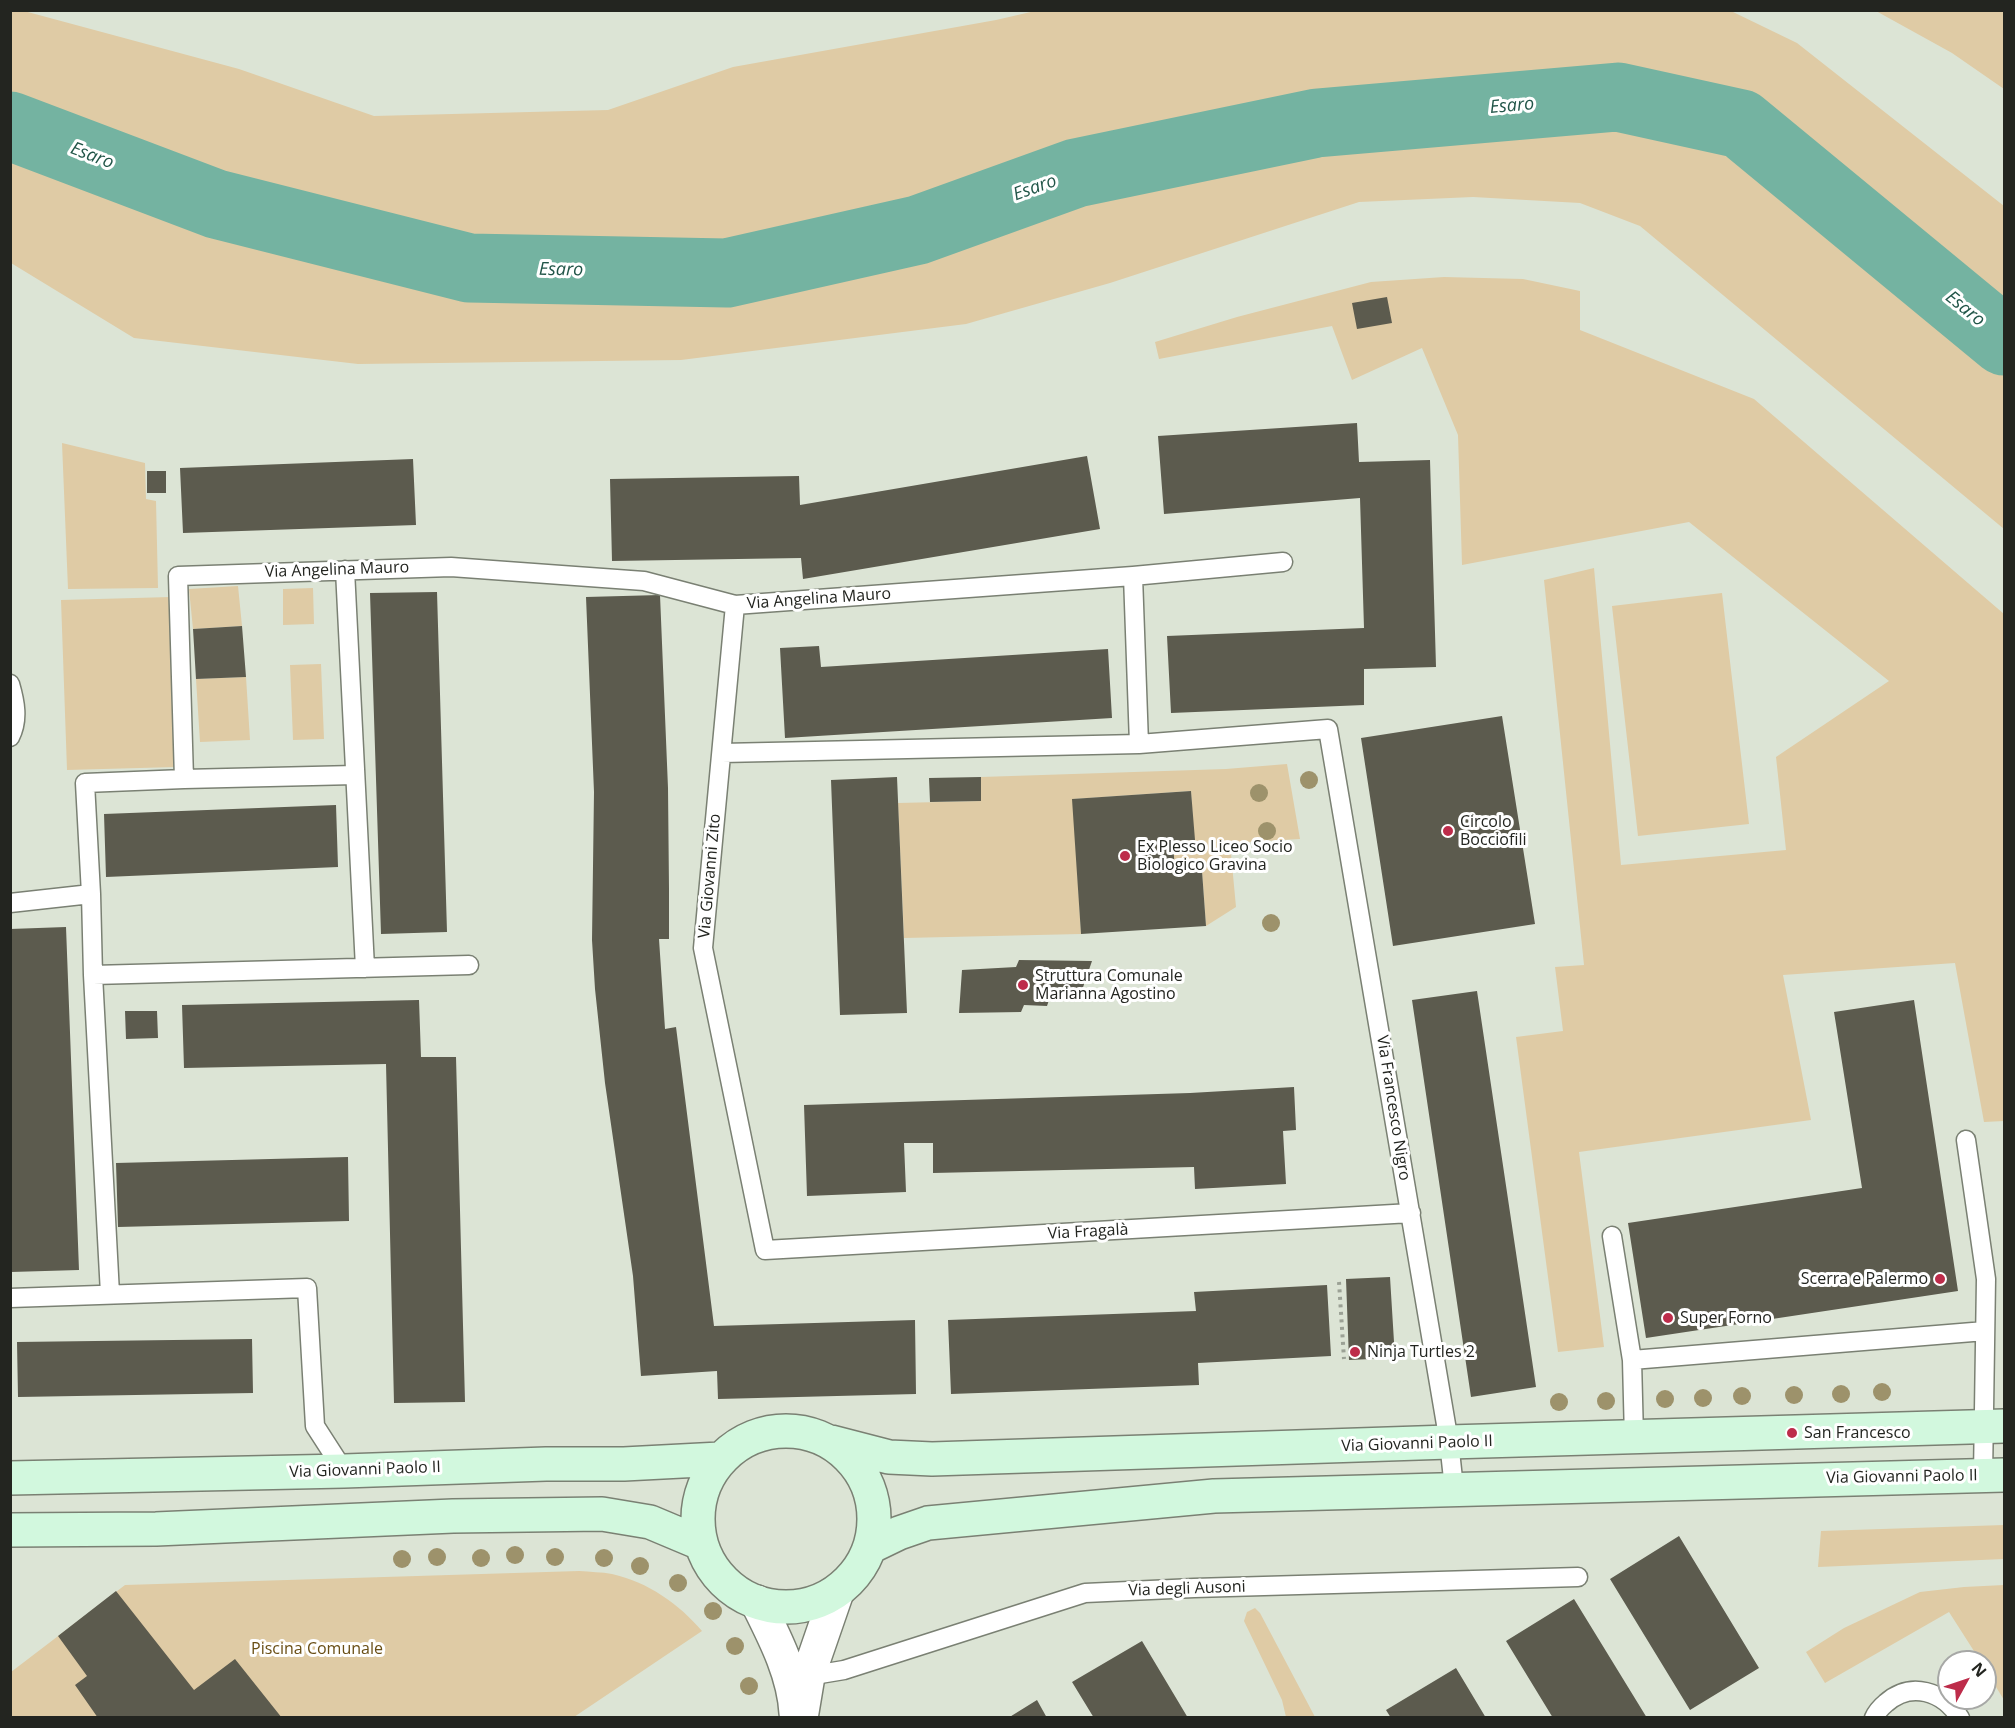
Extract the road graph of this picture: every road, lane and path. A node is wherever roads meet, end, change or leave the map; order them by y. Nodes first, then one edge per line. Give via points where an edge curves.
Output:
1 (1283, 562) dead end
2 (345, 570) junction
3 (1133, 576) junction
4 (735, 605) junction
5 (10, 684) edge
6 (10, 736) edge
7 (1139, 744) junction
8 (722, 753) junction
9 (355, 775) junction
10 (184, 779) junction
11 (91, 894) junction
12 (10, 903) edge
13 (469, 965) dead end
14 (365, 968) junction
15 (93, 975) junction
16 (1966, 1140) dead end
17 (1411, 1214) junction
18 (1612, 1236) dead end
19 (765, 1250) joint
20 (1339, 1282) dead end
21 (111, 1294) junction
22 (10, 1298) edge
23 (1985, 1331) junction
24 (1344, 1359) dead end
25 (1632, 1360) junction
26 (1994, 1427) edge
27 (1634, 1438) junction
28 (831, 1442) junction
29 (1449, 1442) junction
30 (720, 1459) junction
31 (344, 1471) junction
32 (1994, 1475) edge
33 (10, 1478) edge
34 (1454, 1488) junction
35 (10, 1530) edge
36 (700, 1543) junction
37 (870, 1547) junction
38 (1578, 1577) dead end
39 (837, 1592) junction
40 (756, 1602) junction
41 (808, 1676) junction
42 (796, 1718) edge
43 (801, 1718) edge
44 (1874, 1718) edge
45 (1960, 1718) edge

1 - 3 lane, Via Angelina Mauro
2 - 4 lane, Via Angelina Mauro via 451,567 644,581
2 - 9 lane
2 - 10 lane, Via Angelina Mauro via 178,576
3 - 4 lane, Via Angelina Mauro
3 - 7 lane
4 - 8 lane, Via Giovanni Zito
5 - 6 lane via 16,707
7 - 8 lane
7 - 17 lane, Via Francesco Nigro via 1328,729
8 - 19 lane, Via Giovanni Zito via 703,948
9 - 10 lane
9 - 14 lane
10 - 11 lane via 85,783
11 - 12 lane
11 - 15 lane
13 - 14 lane
14 - 15 lane
15 - 21 lane
16 - 23 lane via 1986,1279
17 - 19 lane, Via Fragalà
17 - 29 lane, Via Francesco Nigro
18 - 25 lane
20 - 24 path
21 - 22 lane
21 - 31 lane via 307,1287 315,1426
23 - 25 lane
23 - 26 lane
25 - 27 lane
26 - 27 street, Via Giovanni Paolo II
26 - 32 lane
27 - 29 street, Via Giovanni Paolo II
28 - 29 street, Via Giovanni Paolo II via 889,1457 932,1460
28 - 30 street via 803,1431 772,1431 743,1440
28 - 37 street via 854,1461 869,1488 874,1518
29 - 34 lane, Via Francesco Nigro
30 - 31 street, Via Giovanni Paolo II
30 - 36 street via 704,1484 697,1514
31 - 33 street, Via Giovanni Paolo II
32 - 34 street, Via Giovanni Paolo II
34 - 37 street, Via Giovanni Paolo II via 1214,1496 928,1523
35 - 36 street via 602,1514 650,1522
36 - 40 street via 713,1569 732,1590
37 - 39 street via 857,1574
38 - 41 lane, Via degli Ausoni via 1085,1593 844,1670
39 - 40 street via 812,1604 784,1608
39 - 41 street
40 - 42 street via 777,1643 795,1699
41 - 43 street
44 - 45 lane via 1896,1695 1918,1690 1945,1700

